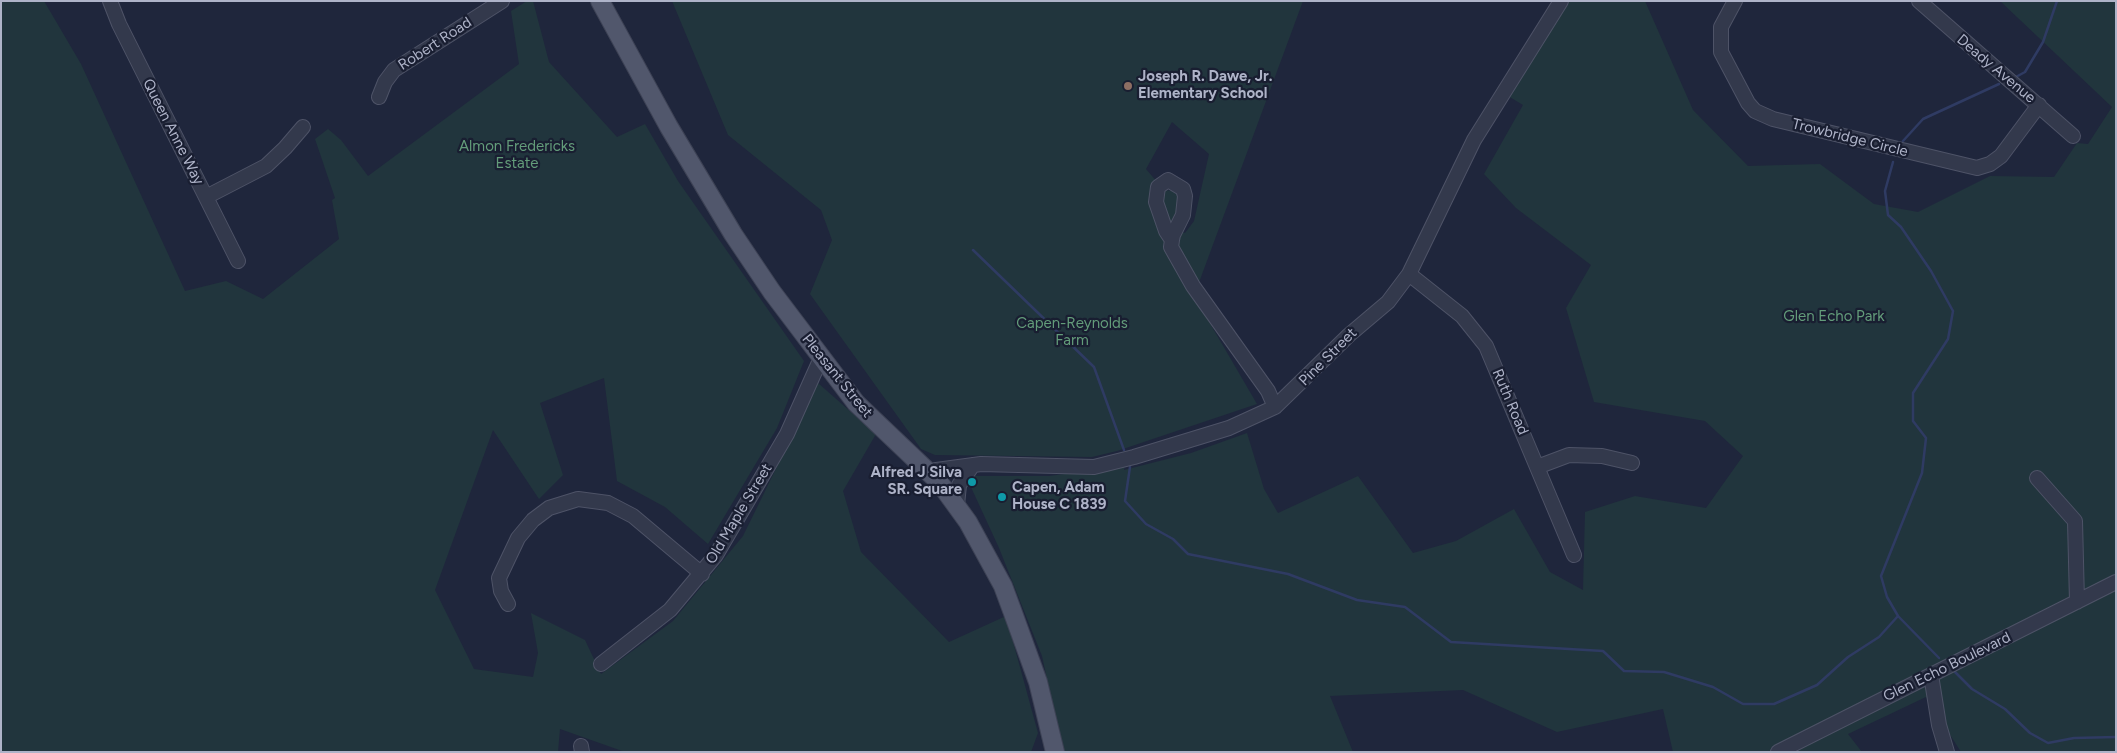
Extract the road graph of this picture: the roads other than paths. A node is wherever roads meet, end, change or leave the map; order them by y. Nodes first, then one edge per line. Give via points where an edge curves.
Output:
1 (110, 1) edge
2 (502, 1) edge
3 (600, 1) edge
4 (1561, 1) edge
5 (1735, 1) edge
6 (1919, 1) edge
7 (379, 97) dead end
8 (2039, 105) junction
9 (303, 127) dead end
10 (2073, 136) dead end
11 (206, 197) junction
12 (1172, 240) dead end
13 (238, 261) dead end
14 (1409, 274) junction
15 (820, 358) junction
16 (1276, 407) junction
17 (1632, 463) dead end
18 (973, 465) junction
19 (1537, 467) junction
20 (928, 471) junction
21 (2037, 478) dead end
22 (957, 505) junction
23 (1574, 555) dead end
24 (702, 574) junction
25 (2116, 582) edge
26 (2077, 602) junction
27 (508, 604) dead end
28 (601, 664) dead end
29 (1931, 674) junction
30 (1055, 752) edge
31 (1778, 752) edge
32 (1948, 752) edge

1 - 11 street, Queen Anne Way
2 - 7 street, Robert Road via 394,70
3 - 15 main road, Pleasant Street via 631,61 733,234
4 - 14 street, Pine Street via 1474,140
5 - 8 street, Trowbridge Circle via 1721,27 1721,52 1748,103 1773,119 1977,168 2001,156
6 - 8 street, Deady Avenue
8 - 10 street, Deady Avenue
9 - 11 street via 266,166
11 - 13 street, Queen Anne Way
12 - 16 street via 1171,247 1193,286
14 - 16 street, Pine Street via 1388,302 1349,335
14 - 19 street, Ruth Road via 1462,316 1482,340
15 - 20 main road, Pleasant Street via 856,403
15 - 24 street, Old Maple Street via 787,434 728,537
16 - 18 street, Pine Street via 1229,428 1103,465 1072,468
17 - 19 street via 1585,455 1560,458
18 - 20 street, Pine Street
18 - 22 street via 959,485
19 - 23 street, Ruth Road
20 - 22 main road, Pleasant Street
21 - 26 street via 2075,521
22 - 30 main road, Pleasant Street via 982,546 1013,613 1038,682
24 - 27 street via 633,516 604,502 578,499 549,508 533,520 518,538 500,578 501,591
24 - 28 street, Old Maple Street via 670,610
25 - 26 street, Glen Echo Boulevard
26 - 29 street, Glen Echo Boulevard
29 - 31 street, Glen Echo Boulevard
29 - 32 street via 1939,724

